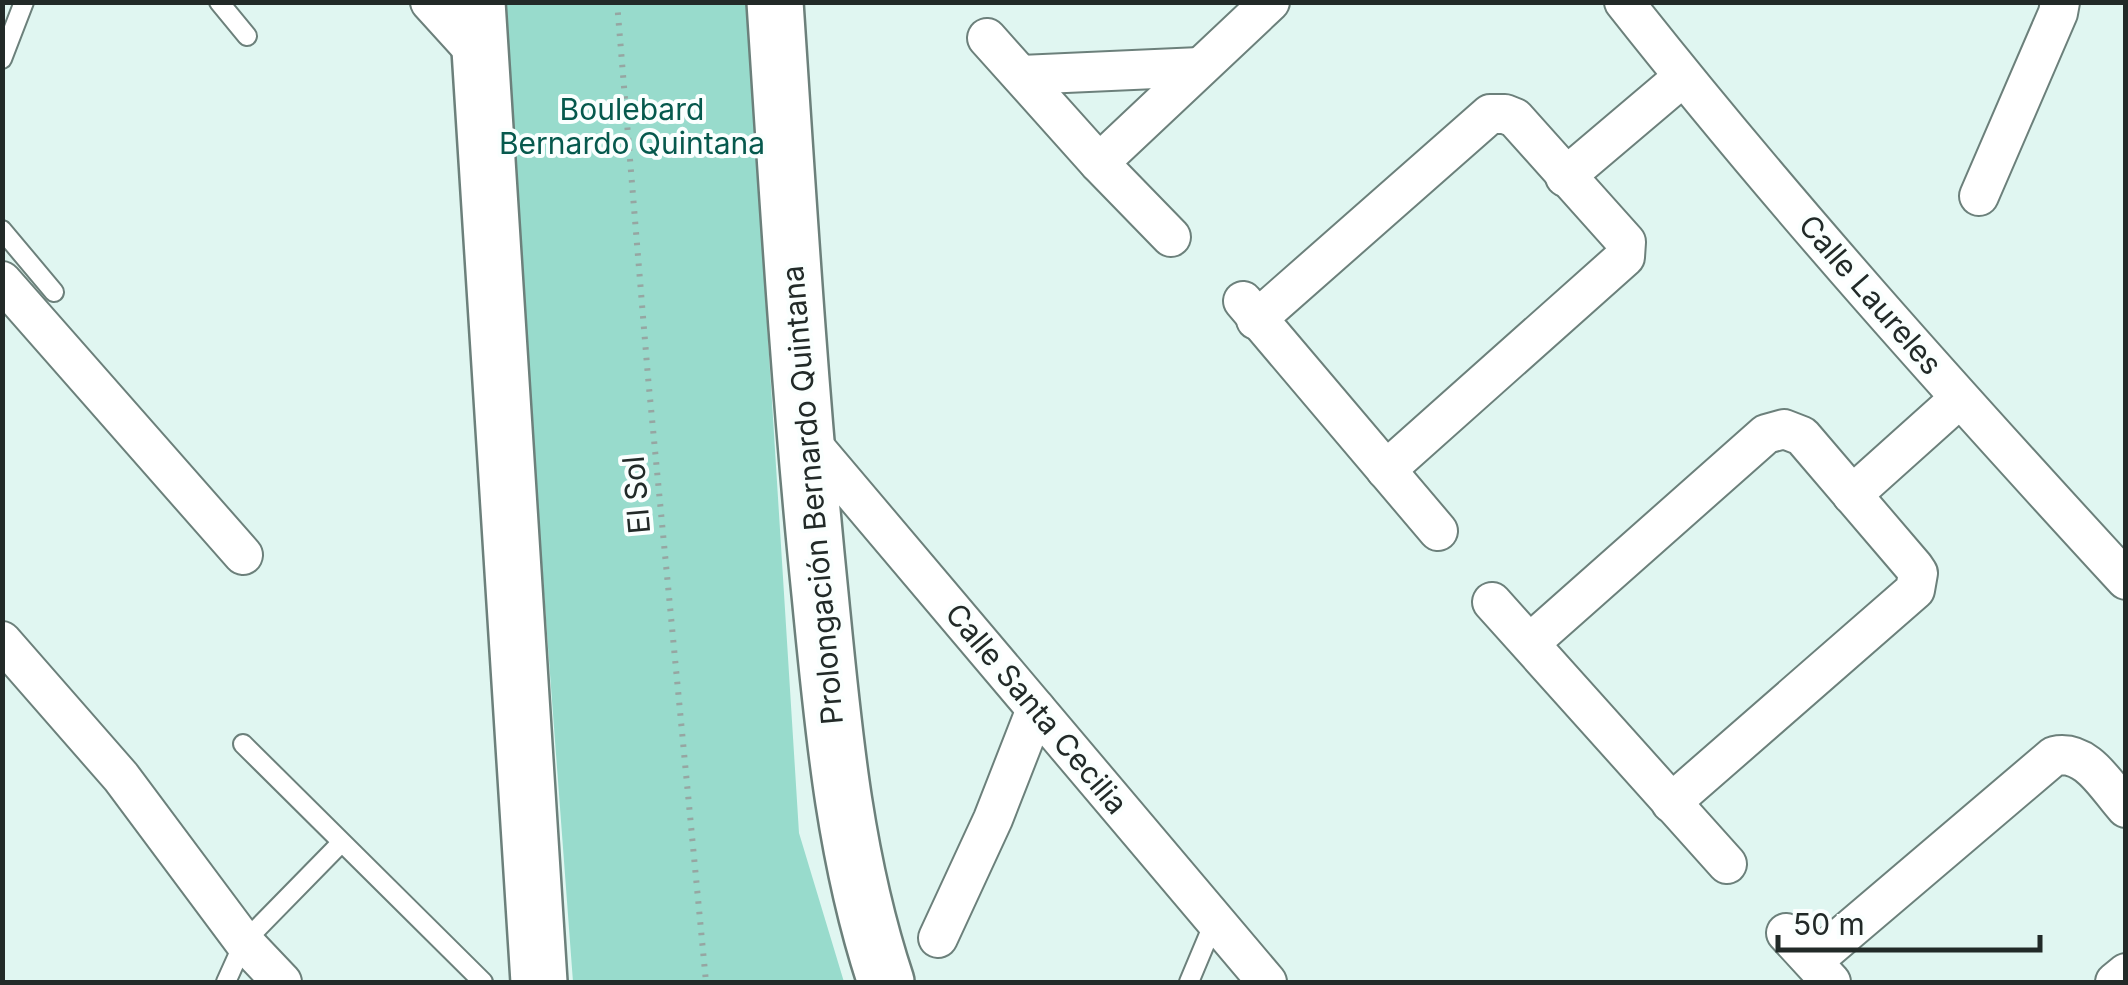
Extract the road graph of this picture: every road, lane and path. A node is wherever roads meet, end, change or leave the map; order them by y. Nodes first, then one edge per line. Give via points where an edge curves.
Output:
1 (24, 2) edge
2 (219, 2) edge
3 (430, 2) edge
4 (476, 2) edge
5 (617, 2) edge
6 (775, 2) edge
7 (1270, 2) edge
8 (1624, 2) edge
9 (2060, 2) edge
10 (247, 36) dead end
11 (987, 38) dead end
12 (480, 57) junction
13 (2, 59) edge
14 (1200, 67) junction
15 (1022, 75) junction
16 (1683, 76) junction
17 (1099, 163) junction
18 (1565, 176) junction
19 (1979, 196) dead end
20 (2, 230) edge
21 (1171, 236) dead end
22 (2, 281) edge
23 (54, 292) dead end
24 (1959, 399) junction
25 (804, 435) junction
26 (1386, 470) junction
27 (1852, 495) junction
28 (1438, 530) dead end
29 (243, 555) dead end
30 (2126, 580) edge
31 (1492, 602) dead end
32 (2, 641) edge
33 (1530, 643) junction
34 (1036, 709) junction
35 (244, 744) dead end
36 (1671, 803) junction
37 (2126, 808) edge
38 (341, 843) junction
39 (1727, 864) dead end
40 (1214, 920) junction
41 (1786, 933) dead end
42 (938, 938) dead end
43 (244, 942) junction
44 (1822, 972) edge
45 (2126, 973) edge
46 (226, 982) edge
47 (282, 982) edge
48 (483, 982) edge
49 (538, 982) edge
50 (706, 982) edge
51 (886, 982) edge
52 (1188, 982) edge
53 (1267, 982) edge
54 (2115, 982) edge

1 - 13 lane
2 - 10 lane
3 - 12 street
4 - 12 main road
5 - 50 path, El Sol
6 - 25 main road, Prolongación Bernardo Quintana
7 - 14 street
8 - 16 street, Calle Laureles
9 - 19 street
11 - 15 street
12 - 49 main road
14 - 15 street
14 - 17 street
15 - 17 street
16 - 18 street
16 - 24 street, Calle Laureles
17 - 21 street
18 - 26 street via 1626,242 1625,256
18 - 26 street via 1515,118 1490,114 1249,309
20 - 23 lane
22 - 29 street
24 - 27 street
24 - 30 street, Calle Laureles
25 - 34 street, Calle Santa Cecilia
25 - 51 main road, Prolongación Bernardo Quintana via 839,789 868,930
26 - 28 street
27 - 33 street via 1802,436 1773,430
27 - 36 street via 1918,573 1915,590
31 - 33 street
32 - 43 street via 122,777
33 - 36 street
34 - 40 street, Calle Santa Cecilia
34 - 42 street
35 - 38 lane
36 - 39 street
37 - 44 street via 2083,759 2054,756
38 - 43 lane
38 - 48 lane
40 - 52 lane
40 - 53 street, Calle Santa Cecilia
41 - 44 street
43 - 46 lane
43 - 47 street
45 - 54 street

